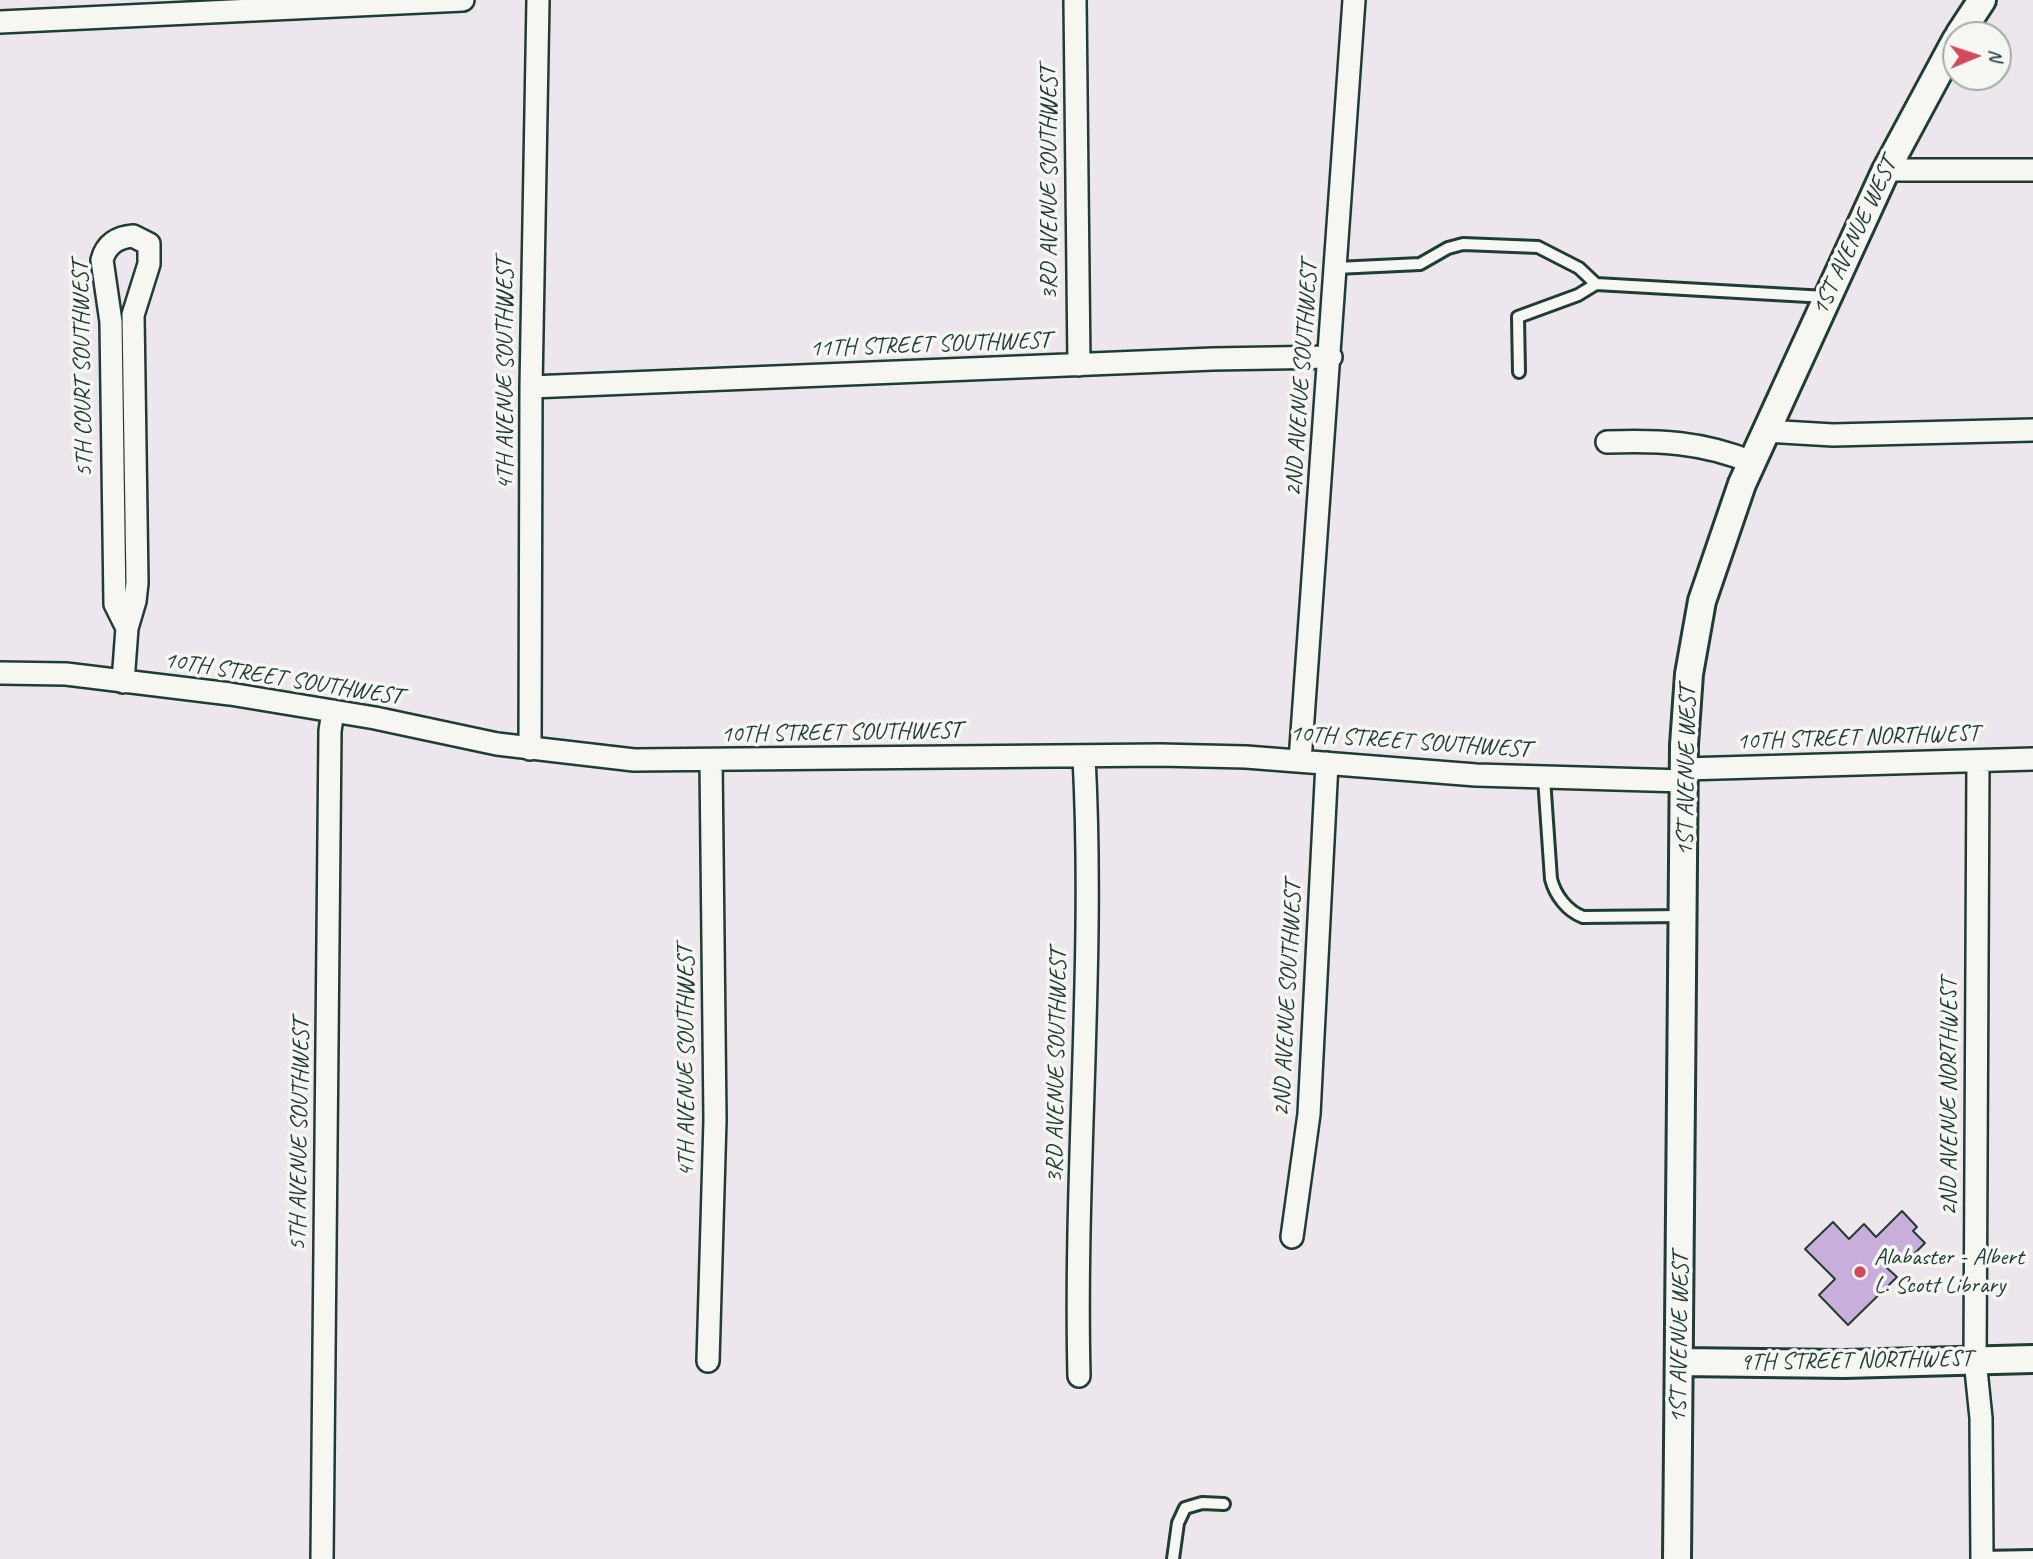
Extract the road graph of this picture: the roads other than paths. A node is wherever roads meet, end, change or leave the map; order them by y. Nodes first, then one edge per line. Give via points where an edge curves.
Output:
1 (463, 0) edge
2 (538, 0) edge
3 (1075, 0) edge
4 (1354, 0) edge
5 (1982, 0) edge
6 (1968, 21) edge
7 (0, 22) edge
8 (1942, 66) edge
9 (1886, 170) junction
10 (2033, 170) edge
11 (1336, 268) junction
12 (1596, 284) junction
13 (1826, 297) junction
14 (1331, 357) junction
15 (1079, 365) junction
16 (1519, 372) dead end
17 (531, 387) junction
18 (2033, 430) edge
19 (1765, 431) junction
20 (1606, 442) dead end
21 (1751, 463) junction
22 (127, 628) junction
23 (3, 673) edge
24 (123, 682) junction
25 (333, 711) junction
26 (530, 749) junction
27 (1084, 757) junction
28 (2033, 759) edge
29 (711, 761) junction
30 (1300, 761) junction
31 (1978, 761) junction
32 (1327, 763) junction
33 (1684, 775) junction
34 (1544, 778) junction
35 (1684, 916) junction
36 (1292, 1237) dead end
37 (2033, 1359) edge
38 (1975, 1360) junction
39 (708, 1361) dead end
40 (1680, 1362) junction
41 (1079, 1376) dead end
42 (1224, 1504) dead end
43 (2033, 1556) edge
44 (1982, 1558) edge
45 (323, 1559) edge
46 (1173, 1559) edge
47 (1677, 1559) edge

1 - 7 street
2 - 17 street, 4TH AVENUE SOUTHWEST
3 - 15 street, 3RD AVENUE SOUTHWEST
4 - 11 street, 2ND AVENUE SOUTHWEST
5 - 6 street
8 - 9 street, 1ST AVENUE WEST
9 - 10 street
9 - 13 street, 1ST AVENUE WEST
11 - 12 lane via 1420,264 1463,244 1538,247 1579,268
11 - 14 street, 2ND AVENUE SOUTHWEST
12 - 13 lane
12 - 16 lane via 1518,317
13 - 19 street, 1ST AVENUE WEST
14 - 15 street, 11TH STREET SOUTHWEST
14 - 30 street, 2ND AVENUE SOUTHWEST
15 - 17 street, 11TH STREET SOUTHWEST
17 - 26 street, 4TH AVENUE SOUTHWEST
18 - 19 street via 1833,435
19 - 21 street, 1ST AVENUE WEST
20 - 21 street via 1658,440 1703,446
21 - 33 street, 1ST AVENUE WEST via 1702,601 1689,674
22 - 22 street, 5TH COURT SOUTHWEST via 137,583 133,315 150,256 149,244 133,236 114,240 102,260 111,323 116,604
22 - 24 street, 5TH COURT SOUTHWEST
23 - 24 street, 10TH STREET SOUTHWEST via 66,674
24 - 25 street, 10TH STREET SOUTHWEST
25 - 26 street, 10TH STREET SOUTHWEST
25 - 45 street, 5TH AVENUE SOUTHWEST
26 - 29 street, 10TH STREET SOUTHWEST via 634,760
27 - 29 street, 10TH STREET SOUTHWEST
27 - 30 street, 10TH STREET SOUTHWEST
27 - 41 street, 3RD AVENUE SOUTHWEST via 1086,1004 1081,1076
28 - 31 street, 10TH STREET NORTHWEST
29 - 39 street, 4TH AVENUE SOUTHWEST via 715,1120
30 - 32 street, 10TH STREET SOUTHWEST
31 - 33 street, 10TH STREET NORTHWEST
31 - 38 street, 2ND AVENUE NORTHWEST
32 - 34 street, 10TH STREET SOUTHWEST
32 - 36 street, 2ND AVENUE SOUTHWEST via 1309,1114
33 - 34 street, 10TH STREET SOUTHWEST
33 - 35 street, 1ST AVENUE WEST
34 - 35 lane via 1551,879 1570,909 1583,917
35 - 40 street, 1ST AVENUE WEST
37 - 38 street, 9TH STREET NORTHWEST
38 - 40 street, 9TH STREET NORTHWEST
38 - 44 street, 2ND AVENUE NORTHWEST via 1981,1418
40 - 47 street, 1ST AVENUE WEST
42 - 46 lane via 1202,1503 1181,1513
43 - 44 lane

